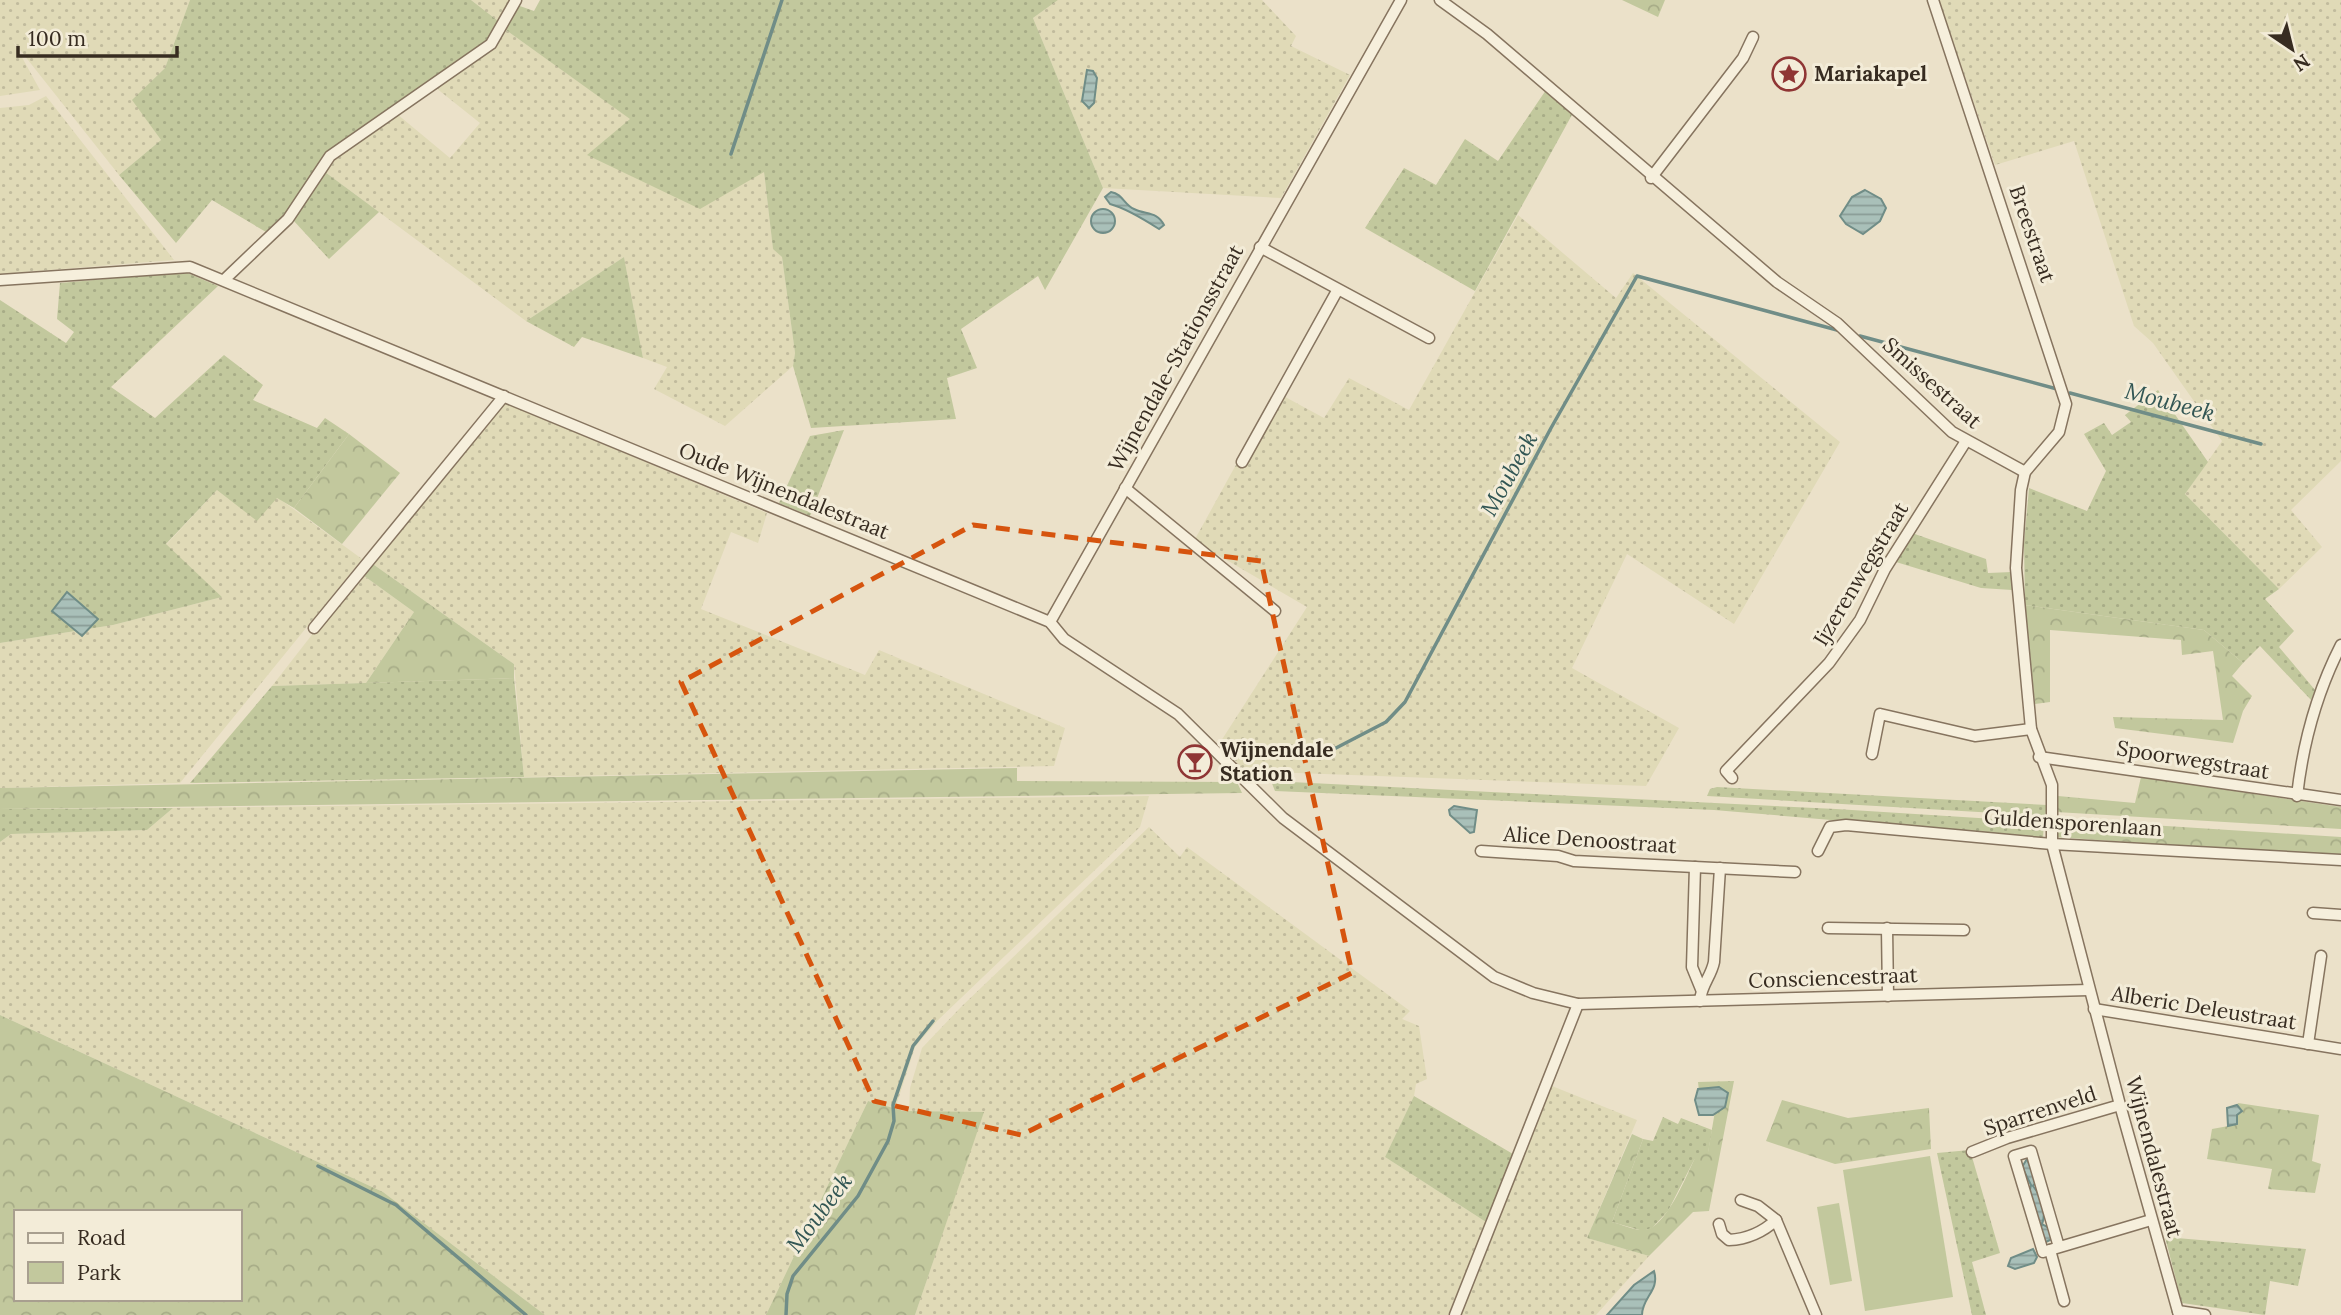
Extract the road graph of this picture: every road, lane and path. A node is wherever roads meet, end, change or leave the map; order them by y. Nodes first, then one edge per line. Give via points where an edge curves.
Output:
1 (516, 0) edge
2 (1401, 0) edge
3 (1440, 0) edge
4 (1933, 0) edge
5 (1753, 37) dead end
6 (1651, 178) junction
7 (1260, 247) junction
8 (0, 280) edge
9 (224, 280) junction
10 (1337, 291) junction
11 (1429, 338) dead end
12 (504, 396) junction
13 (1966, 441) junction
14 (1242, 462) dead end
15 (2025, 472) junction
16 (1125, 488) junction
17 (1275, 611) dead end
18 (1050, 622) junction
19 (314, 628) dead end
20 (2341, 645) edge
21 (2031, 729) junction
22 (1872, 754) dead end
23 (2039, 757) junction
24 (1732, 778) dead end
25 (2297, 796) junction
26 (2341, 800) edge
27 (2051, 842) junction
28 (1481, 851) dead end
29 (1818, 851) dead end
30 (2341, 860) edge
31 (1695, 867) junction
32 (1720, 869) junction
33 (1795, 872) dead end
34 (2314, 913) dead end
35 (2341, 915) edge
36 (1828, 928) dead end
37 (1888, 928) junction
38 (1964, 930) dead end
39 (2321, 956) dead end
40 (1701, 989) junction
41 (2089, 990) junction
42 (1888, 996) junction
43 (1700, 1001) junction
44 (1578, 1004) junction
45 (2094, 1010) junction
46 (2308, 1044) junction
47 (2341, 1049) edge
48 (2120, 1105) junction
49 (1972, 1152) dead end
50 (1741, 1200) dead end
51 (1776, 1220) junction
52 (2151, 1220) junction
53 (1719, 1224) dead end
54 (2054, 1249) junction
55 (2064, 1301) dead end
56 (2179, 1313) edge
57 (1455, 1315) edge
58 (1816, 1315) edge
59 (2205, 1315) edge

1 - 9 street via 491,44 330,156 288,219
2 - 7 street, Wijnendale-Stationsstraat
3 - 6 street, Smissestraat via 1487,34
4 - 15 street, Breestraat via 2066,404 2059,432
5 - 6 street via 1743,58
6 - 13 street, Smissestraat via 1777,282 1837,323
7 - 10 street, Wijnendale-Stationsstraat
7 - 16 street, Wijnendale-Stationsstraat
8 - 9 street, Oude Wijnendalestraat via 170,266 190,267
9 - 12 street, Oude Wijnendalestraat
10 - 11 street, Wijnendale-Stationsstraat
10 - 14 street
12 - 18 street, Oude Wijnendalestraat
12 - 19 street
13 - 15 street, Smissestraat
13 - 24 street, Ijzerenwegstraat via 1885,569 1860,620 1811,685 1726,771
15 - 21 street via 2016,568
16 - 17 street, Wijnendale-Stationsstraat
16 - 18 street, Wijnendale-Stationsstraat
18 - 44 street, Consciencestraat via 1064,639 1178,714 1283,818 1494,977
20 - 25 street via 2323,681 2303,749
21 - 22 street via 1975,736 1880,714
21 - 23 street
23 - 25 street, Spoorwegstraat
23 - 27 street via 2053,795
25 - 26 street, Spoorwegstraat
27 - 29 street, Guldensporenlaan via 1846,825 1830,827
27 - 30 street, Guldensporenlaan
27 - 41 street
28 - 31 street, Alice Denoostraat
31 - 32 street, Alice Denoostraat
31 - 40 street, Alice Denoostraat via 1692,967
32 - 33 street, Alice Denoostraat
32 - 40 street, Alice Denoostraat via 1712,975
34 - 35 street
36 - 37 street
37 - 38 street
37 - 42 street
39 - 46 street, Alberic Deleustraat
40 - 43 street, Alice Denoostraat
41 - 42 street, Consciencestraat
41 - 45 street
42 - 43 street, Consciencestraat
43 - 44 street, Consciencestraat
44 - 57 street
45 - 46 street, Alberic Deleustraat
45 - 48 street, Wijnendalestraat
46 - 47 street, Alberic Deleustraat
48 - 49 street, Sparrenveld
48 - 52 street, Wijnendalestraat
50 - 51 street via 1764,1209
51 - 53 street via 1742,1239 1729,1240
51 - 58 street
52 - 54 street
52 - 56 street, Wijnendalestraat
54 - 54 street, Sparrenveld via 2043,1252 2014,1156 2031,1151
54 - 55 street, Sparrenveld
56 - 59 street

